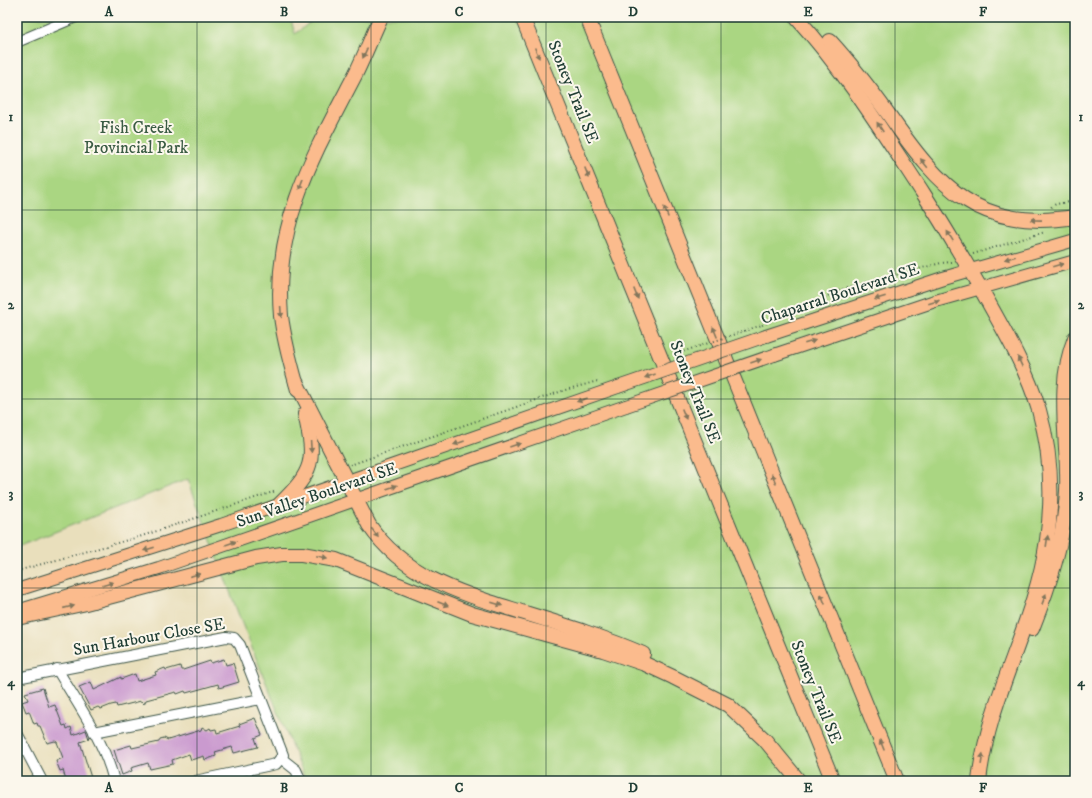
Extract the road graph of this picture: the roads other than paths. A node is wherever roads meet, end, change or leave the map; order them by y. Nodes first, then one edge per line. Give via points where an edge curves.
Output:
1 (76, 17) edge
2 (381, 17) edge
3 (522, 17) edge
4 (587, 17) edge
5 (796, 17) edge
6 (806, 17) edge
7 (17, 42) edge
8 (1075, 217) edge
9 (1075, 240) edge
10 (1075, 261) edge
11 (970, 270) junction
12 (980, 288) junction
13 (1075, 338) edge
14 (296, 382) junction
15 (618, 387) joint
16 (346, 482) junction
17 (355, 500) junction
18 (279, 505) junction
19 (17, 590) edge
20 (17, 611) edge
21 (17, 618) edge
22 (57, 669) junction
23 (17, 678) edge
24 (261, 699) junction
25 (728, 706) junction
26 (94, 732) junction
27 (17, 733) edge
28 (986, 738) junction
29 (282, 759) junction
30 (42, 781) edge
31 (114, 781) edge
32 (195, 781) edge
33 (301, 781) edge
34 (799, 781) edge
35 (833, 781) edge
36 (897, 781) edge
37 (979, 781) edge

1 - 7 street
2 -> 14 highway via 311,160 295,200 288,227 281,265 280,302 285,344
3 -> 35 highway, Stoney Trail SE
36 -> 4 highway
11 -> 5 highway via 862,100 834,61
8 -> 6 highway via 1036,220 1005,217 980,208 954,193 925,164 852,67
9 -> 11 main road, Chaparral Boulevard SE
12 -> 10 main road
11 - 12 highway
11 -> 15 main road, Chaparral Boulevard SE, bridge via 764,330
17 -> 12 main road, Sun Valley Boulevard SE, bridge via 774,355
28 -> 12 highway via 1040,576 1048,528 1051,487 1045,437 1035,398 1013,347
28 -> 13 highway via 1046,596 1060,547 1067,491 1066,383 1068,359
14 - 16 highway
14 -> 18 highway via 310,438 312,457 301,482
15 -> 16 main road, Sun Valley Boulevard SE
16 - 17 highway
16 - 18 main road, Sun Valley Boulevard SE
20 -> 17 main road, Sun Valley Boulevard SE via 159,568
17 -> 25 highway via 383,543 427,578 465,594 635,650 678,671
18 -> 19 main road, Sun Valley Boulevard SE via 154,548
21 -> 25 highway via 256,558 282,554 311,555 349,564 472,614 637,661
22 - 23 street, Sun Harbour Close SE
22 - 24 street, Sun Harbour Close SE via 229,637 238,642
22 - 26 street
24 - 26 street
24 - 29 street, Sun Harbour Close SE via 282,752
25 - 34 highway via 765,740
26 - 31 street
27 - 30 street
37 -> 28 highway
29 - 32 street via 276,764
29 - 33 street via 296,770

